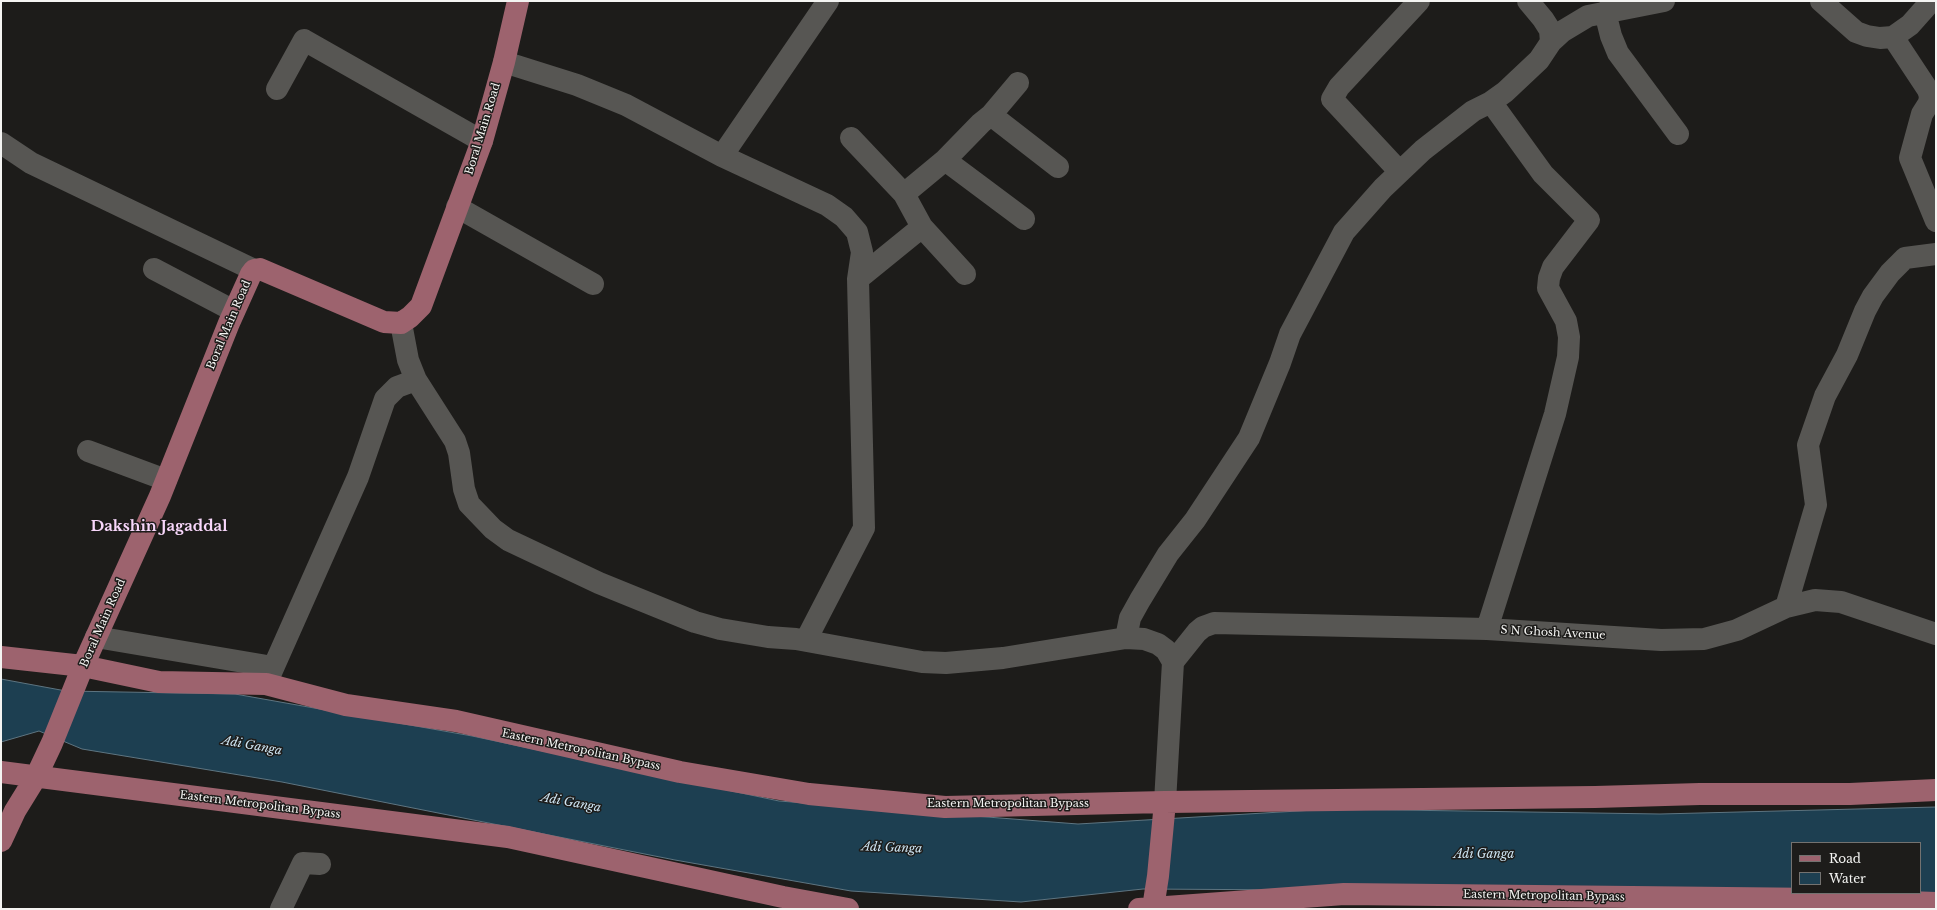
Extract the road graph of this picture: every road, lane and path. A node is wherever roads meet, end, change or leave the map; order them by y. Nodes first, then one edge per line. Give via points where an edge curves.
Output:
1 (518, 1) edge
2 (828, 1) edge
3 (1419, 1) edge
4 (1528, 1) edge
5 (1664, 1) edge
6 (1821, 1) edge
7 (1929, 1) edge
8 (1604, 12) junction
9 (1893, 37) junction
10 (1551, 42) junction
11 (504, 62) junction
12 (1018, 83) dead end
13 (276, 89) dead end
14 (1491, 102) junction
15 (992, 115) junction
16 (1678, 134) dead end
17 (851, 138) dead end
18 (482, 141) junction
19 (1, 143) edge
20 (722, 156) junction
21 (945, 160) junction
22 (1058, 167) dead end
23 (1400, 172) junction
24 (904, 194) junction
25 (457, 207) junction
26 (1024, 219) dead end
27 (1936, 221) edge
28 (922, 227) junction
29 (1936, 254) edge
30 (154, 269) dead end
31 (254, 270) junction
32 (965, 274) dead end
33 (858, 279) junction
34 (593, 284) dead end
35 (234, 311) junction
36 (401, 322) junction
37 (416, 380) junction
38 (88, 451) dead end
39 (166, 480) junction
40 (1786, 607) junction
41 (1487, 629) junction
42 (1936, 634) edge
43 (96, 637) junction
44 (1126, 638) junction
45 (806, 640) junction
46 (1, 657) edge
47 (1173, 662) junction
48 (83, 666) junction
49 (270, 676) junction
50 (1, 772) edge
51 (36, 777) junction
52 (1936, 790) edge
53 (1165, 802) junction
54 (1, 841) edge
55 (320, 864) dead end
56 (1936, 903) edge
57 (281, 909) edge
58 (848, 909) edge
59 (1148, 909) edge

1 - 11 main road, Boral Main Road
2 - 20 street
3 - 23 street via 1339,87 1332,99
4 - 10 street via 1550,30
5 - 8 street
6 - 9 street via 1856,32 1880,38
7 - 9 street via 1910,25
8 - 10 street via 1576,22
8 - 16 street via 1618,53
9 - 27 street via 1930,96 1922,114 1910,158
10 - 14 street via 1526,74
11 - 18 main road, Boral Main Road
11 - 20 street via 577,84 626,105
12 - 15 street
13 - 18 street via 304,40
14 - 23 street via 1473,111 1447,130
14 - 41 street via 1543,174 1588,220 1553,267 1549,278 1548,288 1566,321 1569,337 1568,357 1554,414
15 - 21 street
15 - 22 street
17 - 24 street
18 - 25 main road, Boral Main Road
19 - 31 street via 32,162
20 - 33 street via 827,205 844,216 857,232 862,252
21 - 24 street
21 - 26 street
23 - 44 street via 1344,232 1290,334 1249,438 1195,520 1168,554 1130,618
24 - 28 street
25 - 34 street
25 - 36 main road, Boral Main Road via 421,306
28 - 32 street
28 - 33 street
29 - 40 street via 1905,258 1890,273 1873,296 1847,355 1825,396 1808,445 1816,505
30 - 35 street
31 - 35 main road, Boral Main Road
31 - 36 main road, Boral Main Road via 260,269 384,322
33 - 45 street via 864,528
35 - 39 main road, Boral Main Road
36 - 37 street via 408,360
37 - 45 street via 454,441 459,453 464,489 469,504 493,529 508,540 599,583 695,622 720,630
37 - 49 street via 397,387 385,399 358,477
38 - 39 street
39 - 43 main road, Boral Main Road
40 - 41 street, S N Ghosh Avenue via 1737,630 1704,639 1661,640
40 - 42 street, S N Ghosh Avenue via 1815,600 1841,602
41 - 47 street, S N Ghosh Avenue via 1214,623 1197,632
43 - 48 main road, Boral Main Road
43 - 49 street
44 - 45 street via 1003,658 946,663 901,659
44 - 47 street via 1144,639 1158,644 1166,650
46 - 48 main road, Eastern Metropolitan Bypass
47 - 53 street
48 - 49 main road, Eastern Metropolitan Bypass via 159,682
48 - 51 main road, Boral Main Road
49 - 53 main road, Eastern Metropolitan Bypass via 346,705 456,721 680,772 809,794 945,807
50 - 51 main road, Eastern Metropolitan Bypass
51 - 54 main road, Boral Main Road via 15,811
51 - 58 main road, Eastern Metropolitan Bypass via 508,837 775,896
52 - 53 main road, Eastern Metropolitan Bypass via 1595,798
53 - 59 main road, Eastern Metropolitan Bypass via 1158,876
55 - 57 street via 303,863
56 - 59 main road, Eastern Metropolitan Bypass via 1823,899 1344,894

